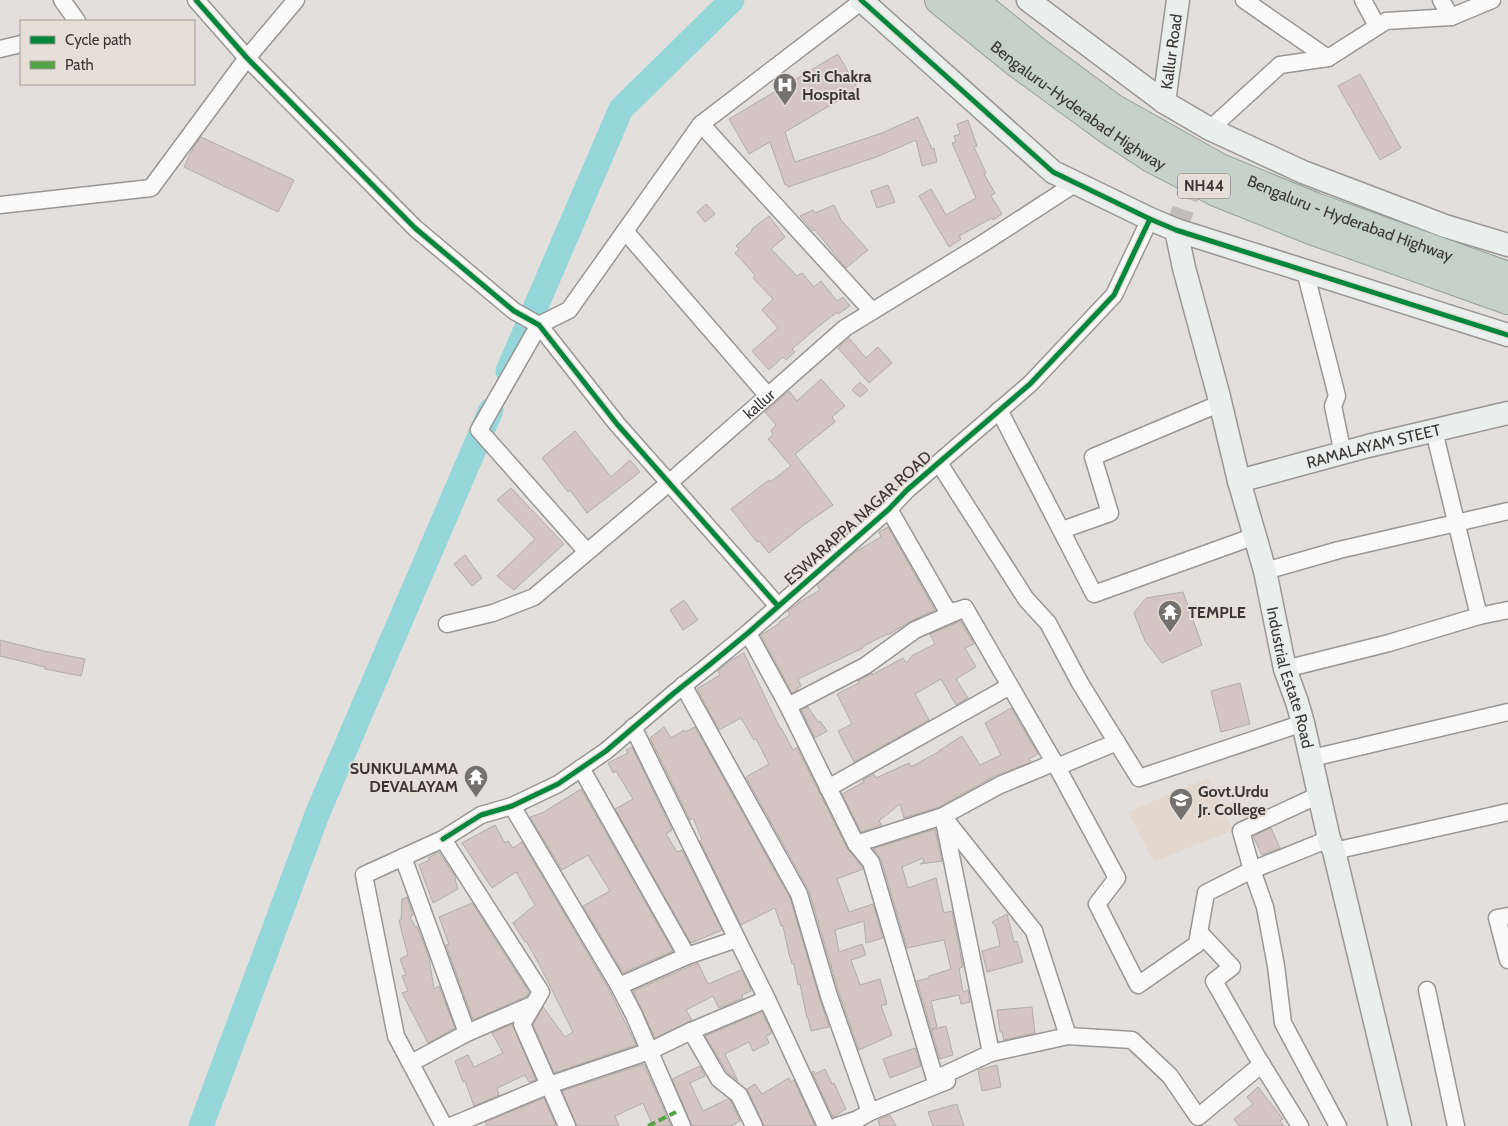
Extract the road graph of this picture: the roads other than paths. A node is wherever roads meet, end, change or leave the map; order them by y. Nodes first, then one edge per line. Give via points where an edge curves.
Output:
1 (62, 0) edge
2 (196, 0) edge
3 (296, 0) edge
4 (862, 0) edge
5 (939, 0) edge
6 (973, 0) edge
7 (1028, 0) edge
8 (1178, 0) edge
9 (1244, 0) edge
10 (1363, 0) edge
11 (1442, 0) edge
12 (1492, 0) edge
13 (1451, 17) junction
14 (76, 20) edge
15 (1377, 26) junction
16 (20, 44) edge
17 (0, 50) edge
18 (247, 58) junction
19 (1328, 58) junction
20 (1164, 102) junction
21 (701, 124) junction
22 (1210, 129) junction
23 (1076, 183) junction
24 (0, 205) edge
25 (1150, 219) junction
26 (1176, 230) junction
27 (625, 232) junction
28 (1508, 245) edge
29 (1305, 271) junction
30 (1508, 276) edge
31 (1508, 300) edge
32 (872, 311) junction
33 (539, 325) junction
34 (1508, 335) edge
35 (768, 396) junction
36 (1220, 403) junction
37 (999, 410) junction
38 (1508, 413) edge
39 (1434, 431) junction
40 (1343, 454) junction
41 (939, 462) junction
42 (1239, 481) junction
43 (670, 482) junction
44 (889, 509) junction
45 (1508, 511) edge
46 (1456, 523) junction
47 (1062, 530) junction
48 (1255, 536) junction
49 (587, 552) junction
50 (1265, 571) junction
51 (778, 606) junction
52 (965, 608) junction
53 (1508, 610) edge
54 (1479, 616) junction
55 (447, 624) dead end
56 (748, 633) junction
57 (1285, 669) junction
58 (684, 685) junction
59 (1010, 686) junction
60 (788, 706) junction
61 (1508, 712) edge
62 (1304, 722) junction
63 (634, 727) junction
64 (1117, 742) junction
65 (1312, 758) junction
66 (1055, 765) junction
67 (581, 768) junction
68 (828, 788) junction
69 (1319, 795) junction
70 (512, 806) junction
71 (1508, 812) edge
72 (943, 816) junction
73 (443, 839) junction
74 (856, 844) junction
75 (1331, 845) junction
76 (403, 857) junction
77 (1252, 870) junction
78 (1502, 917) edge
79 (1199, 932) junction
80 (737, 938) junction
81 (687, 956) junction
82 (1508, 960) edge
83 (619, 986) junction
84 (1427, 990) dead end
85 (767, 999) junction
86 (534, 1004) junction
87 (691, 1031) junction
88 (467, 1033) junction
89 (1068, 1036) junction
90 (650, 1051) junction
91 (990, 1053) junction
92 (411, 1062) junction
93 (1262, 1064) junction
94 (935, 1078) junction
95 (549, 1085) junction
96 (863, 1119) edge
97 (444, 1126) edge
98 (451, 1126) edge
99 (567, 1126) edge
100 (682, 1126) edge
101 (754, 1126) edge
102 (826, 1126) edge
103 (836, 1126) edge
104 (1300, 1126) edge
105 (1338, 1126) edge
106 (1400, 1126) edge
107 (1456, 1126) edge

1 - 14 street
2 - 18 street
3 - 18 street
4 - 21 street
4 - 23 street via 1053,172
5 - 31 highway, Bengaluru-Hyderabad Highway / NH44 via 1018,64 1107,129 1167,167 1216,192 1294,223
6 - 30 highway, Bengaluru - Hyderabad Highway / NH44 via 1113,108 1220,168 1316,207
7 - 20 street
8 - 20 street, Kallur Road
9 - 19 street
10 - 15 street
11 - 13 street
12 - 13 street
13 - 15 street via 1386,21
15 - 19 street
16 - 17 street
18 - 24 street via 151,188
18 - 33 street via 415,228 514,311
19 - 22 street via 1280,65
20 - 22 street
21 - 27 street
21 - 32 street
22 - 28 street via 1304,172 1445,226
23 - 25 street
23 - 32 street, kallur
25 - 26 street
25 - 37 street, ESWARAPPA NAGAR ROAD via 1114,295 1030,384
26 - 29 street
26 - 36 street, Industrial Estate Road
27 - 33 street via 569,310
27 - 35 street
29 - 34 street
29 - 40 street via 1337,396 1332,406
32 - 35 street, kallur via 845,328
33 - 43 street via 618,424
33 - 49 street via 479,430
35 - 43 street, kallur
36 - 42 street, Industrial Estate Road
36 - 47 street via 1093,456 1110,513
37 - 41 street, ESWARAPPA NAGAR ROAD
37 - 47 street
38 - 39 street, RAMALAYAM STEET
39 - 40 street, RAMALAYAM STEET
39 - 46 street
40 - 42 street, RAMALAYAM STEET
41 - 44 street, ESWARAPPA NAGAR ROAD
41 - 64 street via 1026,599 1048,623
42 - 48 street, Industrial Estate Road
43 - 49 street, kallur
43 - 51 street
44 - 51 street, ESWARAPPA NAGAR ROAD
44 - 52 street via 948,612
45 - 46 street
46 - 50 street
46 - 54 street
47 - 48 street via 1094,594
48 - 50 street, Industrial Estate Road
49 - 55 street, kallur via 534,597 493,614
50 - 57 street, Industrial Estate Road
51 - 56 street, ESWARAPPA NAGAR ROAD
52 - 59 street
52 - 60 street via 916,630 865,666
53 - 54 street
54 - 57 street
56 - 58 street, ESWARAPPA NAGAR ROAD
56 - 60 street
57 - 62 street, Industrial Estate Road
58 - 63 street, ESWARAPPA NAGAR ROAD
58 - 96 street via 799,894
59 - 66 street
59 - 68 street
60 - 68 street
61 - 65 street
62 - 64 street via 1139,778
62 - 65 street, Industrial Estate Road
63 - 67 street, ESWARAPPA NAGAR ROAD
63 - 80 street
64 - 66 street
65 - 69 street, Industrial Estate Road
66 - 72 street via 1000,785
66 - 79 street via 1117,878 1097,904 1138,986 1197,944
67 - 70 street, ESWARAPPA NAGAR ROAD via 558,784
67 - 81 street
68 - 74 street
69 - 75 street, Industrial Estate Road
69 - 77 street via 1241,831
70 - 73 street, ESWARAPPA NAGAR ROAD via 480,814
70 - 83 street
71 - 75 street
72 - 74 street
72 - 89 street via 1034,930
72 - 91 street
73 - 76 street
73 - 86 street via 541,992
74 - 94 street via 871,862
75 - 77 street
75 - 106 street, Industrial Estate Road
76 - 88 street
76 - 92 street via 364,875 396,1036
77 - 79 street via 1206,893
77 - 105 street via 1265,907 1283,1023
78 - 82 street
79 - 93 street via 1232,967 1214,981
80 - 81 street
80 - 85 street
81 - 83 street
83 - 90 street
84 - 107 street
85 - 87 street
85 - 102 street
86 - 88 street
86 - 95 street via 522,1024
87 - 90 street
87 - 101 street via 719,1079 738,1095
88 - 92 street
89 - 91 street
89 - 93 street via 1132,1040 1170,1076 1198,1117
90 - 95 street
90 - 100 street
91 - 94 street
92 - 97 street
93 - 104 street
94 - 96 street via 947,1081
95 - 98 street
95 - 99 street
96 - 103 street

